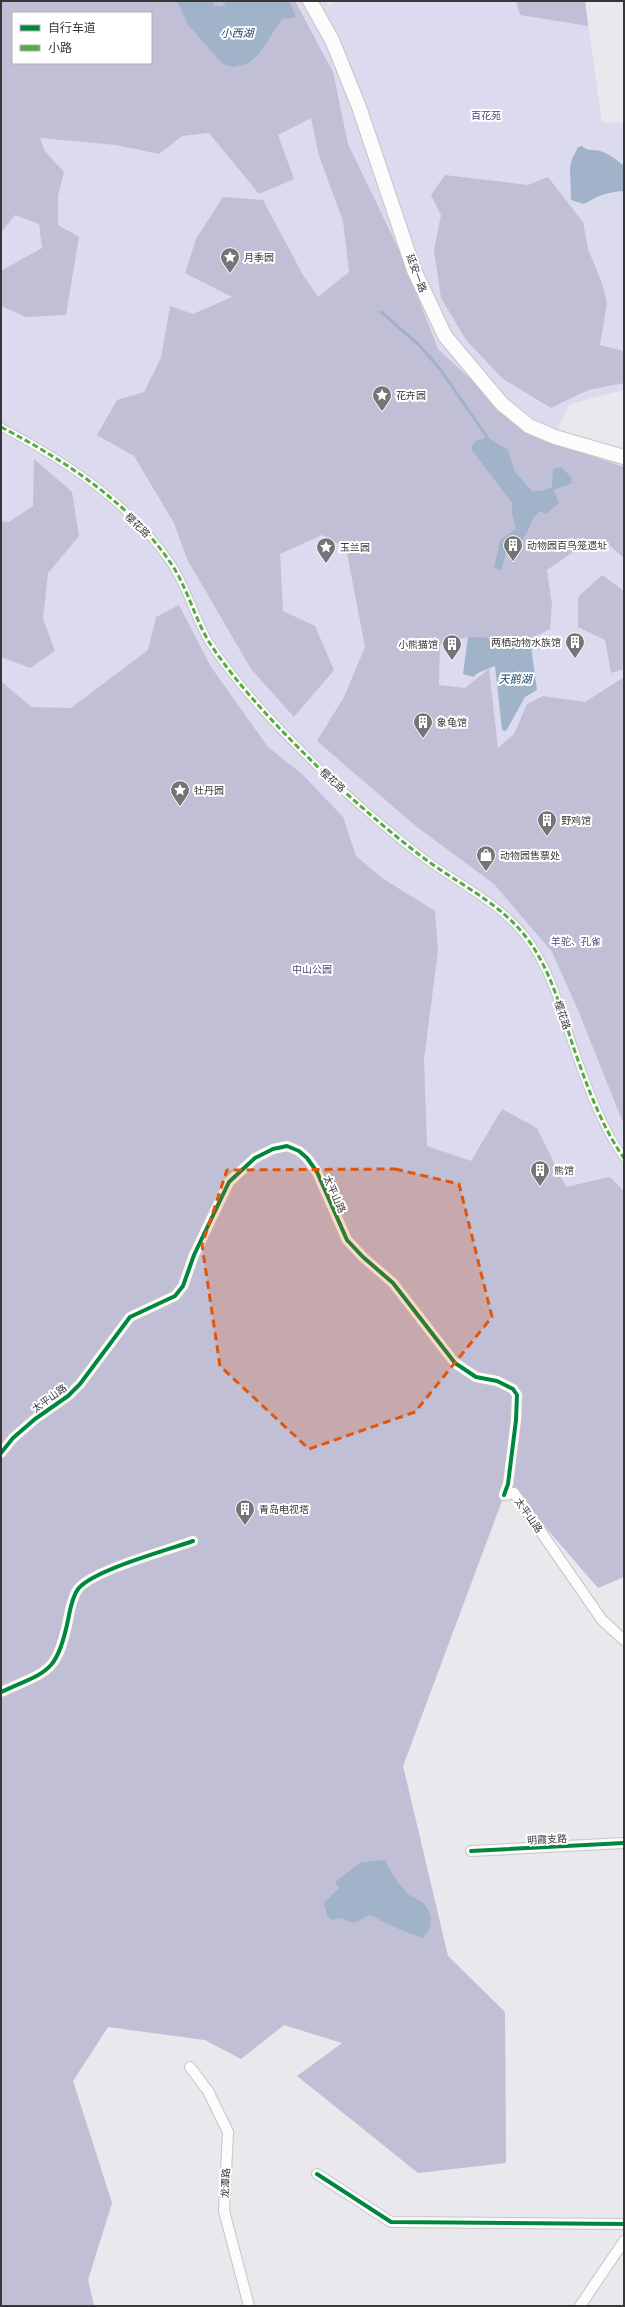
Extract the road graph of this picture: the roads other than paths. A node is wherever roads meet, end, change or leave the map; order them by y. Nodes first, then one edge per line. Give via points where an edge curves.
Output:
1 (310, 1) edge
2 (1, 428) edge
3 (624, 457) edge
4 (624, 1158) edge
5 (1, 1453) edge
6 (193, 1541) dead end
7 (624, 1640) edge
8 (1, 1692) edge
9 (624, 1843) edge
10 (471, 1851) dead end
11 (190, 2067) dead end
12 (317, 2174) dead end
13 (624, 2224) edge
14 (624, 2241) edge
15 (249, 2306) edge
16 (580, 2306) edge

1 - 3 main road, 延安一路 via 338,54 359,107 414,270 445,336 502,404 529,426 555,437
2 - 4 street, 樱花路 via 33,444 81,476 114,502 142,529 171,563 213,646 235,678 287,734 323,772 370,813 422,857 468,886 509,918 527,938 542,962 596,1104 615,1145
5 - 7 street, 太平山路 via 13,1438 80,1384 130,1317 175,1296 183,1286 194,1255 229,1182 255,1158 273,1149 287,1146 299,1151 317,1172 347,1240 393,1283 455,1363 476,1377 498,1381 514,1390 516,1420 508,1484 504,1495 514,1493 602,1620
6 - 8 street via 97,1576 78,1589 70,1606 62,1646 53,1665 43,1673
9 - 10 street, 明霞支路
11 - 15 street, 龙潭路 via 208,2092 228,2132 224,2210
12 - 13 street via 392,2222
14 - 16 street

